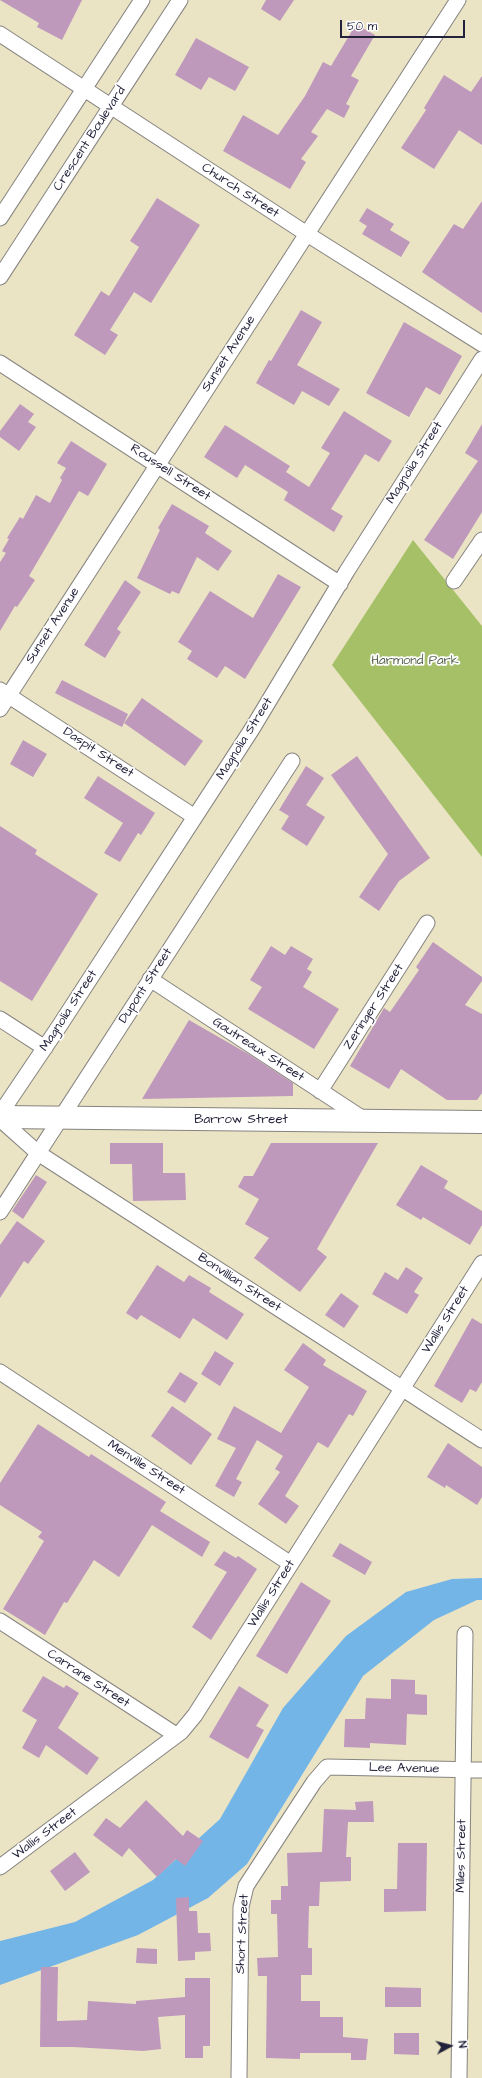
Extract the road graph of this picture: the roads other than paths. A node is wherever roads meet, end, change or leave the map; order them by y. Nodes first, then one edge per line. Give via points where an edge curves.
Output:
1 (142, 0) edge
2 (180, 0) edge
3 (458, 0) edge
4 (0, 34) edge
5 (84, 89) junction
6 (111, 106) junction
7 (0, 218) edge
8 (307, 234) junction
9 (0, 277) edge
10 (482, 344) edge
11 (482, 359) edge
12 (0, 363) edge
13 (158, 465) junction
14 (482, 540) edge
15 (454, 581) dead end
16 (340, 584) junction
17 (4, 692) edge
18 (0, 709) edge
19 (292, 761) dead end
20 (196, 817) junction
21 (427, 923) dead end
22 (150, 979) junction
23 (0, 1019) edge
24 (45, 1048) junction
25 (320, 1091) junction
26 (0, 1114) edge
27 (0, 1118) edge
28 (60, 1119) junction
29 (365, 1121) junction
30 (482, 1122) edge
31 (38, 1152) junction
32 (0, 1212) edge
33 (482, 1263) edge
34 (0, 1372) edge
35 (402, 1389) junction
36 (482, 1440) edge
37 (291, 1564) junction
38 (0, 1621) edge
39 (465, 1634) dead end
40 (176, 1735) junction
41 (327, 1767) joint
42 (462, 1770) junction
43 (482, 1770) edge
44 (0, 1867) edge
45 (239, 2078) edge
46 (459, 2078) edge

1 - 5 street
2 - 6 street, Crescent Boulevard
3 - 8 street, Sunset Avenue
4 - 5 street, Church Street
5 - 6 street, Church Street
5 - 7 street
6 - 8 street, Church Street
6 - 9 street, Crescent Boulevard
8 - 10 street, Church Street
8 - 13 street, Sunset Avenue
11 - 16 street, Magnolia Street
12 - 13 street, Roussell Street
13 - 16 street, Roussell Street
13 - 17 street, Sunset Avenue
14 - 15 street
16 - 20 street, Magnolia Street
17 - 18 street, Sunset Avenue
17 - 20 street, Daspit Street
19 - 22 street, Dupont Street
20 - 24 street, Magnolia Street
21 - 25 street, Zeringer Street
22 - 25 street, Gautreaux Street
22 - 28 street, Dupont Street
23 - 24 street
24 - 26 street, Magnolia Street
25 - 29 street, Gautreaux Street
27 - 28 main road, Barrow Street
27 - 31 street, Bonvillian Street
28 - 29 main road, Barrow Street
28 - 31 street, Dupont Street
29 - 30 main road, Barrow Street
31 - 32 street, Dupont Street
31 - 35 street, Bonvillian Street
33 - 35 street, Wallis Street
34 - 37 street, Menville Street
35 - 36 street, Bonvillian Street
35 - 37 street, Wallis Street
37 - 40 street, Wallis Street via 195,1715
38 - 40 street, Carrane Street
39 - 42 street, Miles Street
40 - 44 street, Wallis Street
41 - 42 street, Lee Avenue
41 - 45 street, Short Street via 314,1782 246,1886 241,1907
42 - 43 street, Lee Avenue
42 - 46 street, Miles Street

